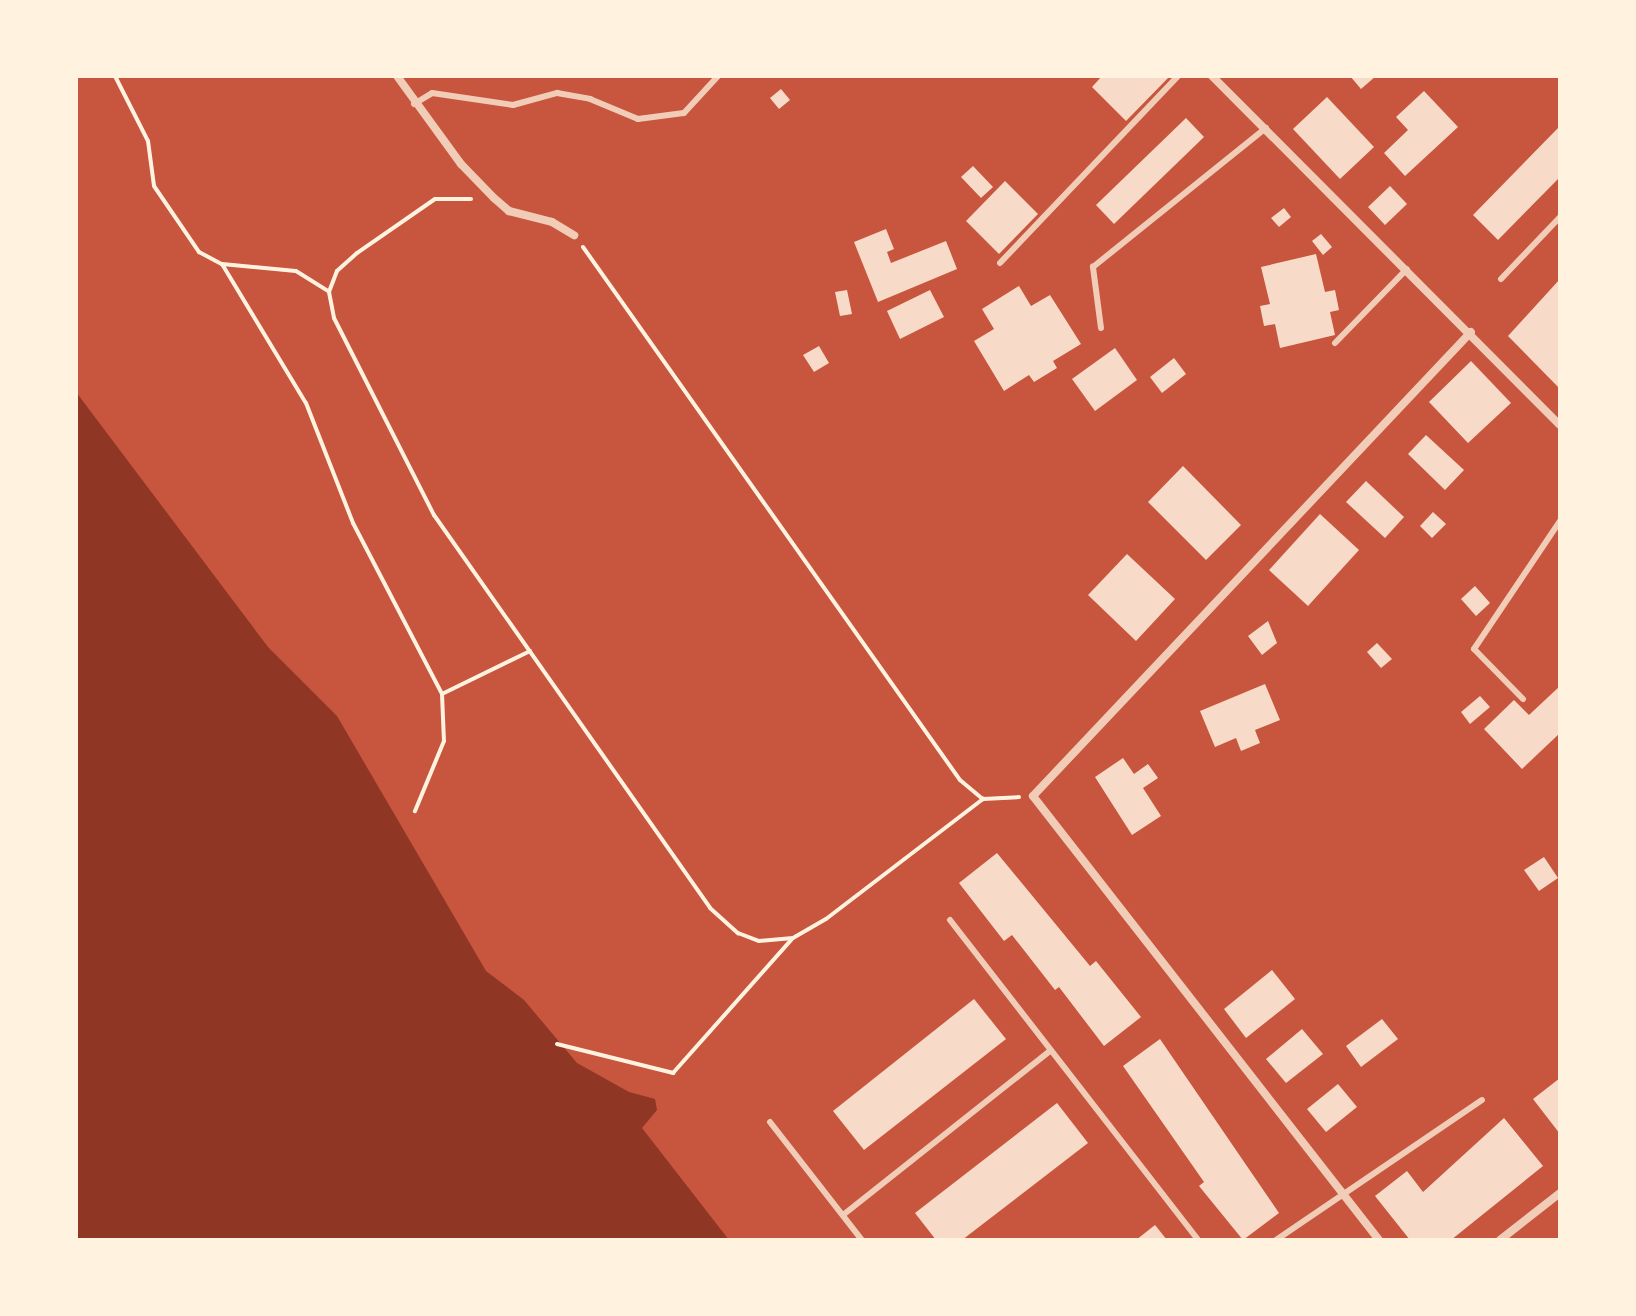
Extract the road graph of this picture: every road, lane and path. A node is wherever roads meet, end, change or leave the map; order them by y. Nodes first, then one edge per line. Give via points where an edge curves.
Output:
1 (115, 76) edge
2 (397, 76) edge
3 (718, 76) edge
4 (1178, 76) edge
5 (1212, 76) edge
6 (414, 104) junction
7 (1266, 128) junction
8 (494, 198) junction
9 (1560, 217) edge
10 (574, 235) joint
11 (1000, 263) dead end
12 (222, 264) junction
13 (1407, 269) junction
14 (1501, 279) dead end
15 (329, 292) junction
16 (1101, 328) dead end
17 (1471, 332) junction
18 (1335, 343) dead end
19 (1560, 425) edge
20 (1560, 521) edge
21 (530, 651) junction
22 (442, 694) junction
23 (1523, 699) dead end
24 (1033, 796) junction
25 (983, 799) junction
26 (415, 811) dead end
27 (950, 920) dead end
28 (793, 938) junction
29 (557, 1044) dead end
30 (1051, 1050) junction
31 (1482, 1100) dead end
32 (770, 1122) dead end
33 (1339, 1193) junction
34 (1560, 1193) edge
35 (843, 1215) junction
36 (862, 1240) edge
37 (1198, 1240) edge
38 (1276, 1240) edge
39 (1379, 1240) edge
40 (1500, 1240) edge

1 - 12 path via 148,141 154,186 199,252
2 - 6 street
3 - 6 lane via 684,113 638,119 590,99 557,93 513,105 432,93
4 - 11 lane
5 - 7 street
6 - 8 street
7 - 13 street
7 - 16 lane via 1093,267
8 - 10 street via 509,211 552,222
8 - 15 path via 435,199 357,253 337,271
9 - 14 lane
10 - 25 path via 960,780
12 - 15 path via 296,271
12 - 22 path via 306,403 353,523
13 - 17 street
13 - 18 lane
15 - 21 path via 334,318 434,515
17 - 19 street
17 - 24 street
20 - 23 lane via 1474,649
21 - 22 path
21 - 28 path via 710,908 738,933 759,941
22 - 26 path via 444,741
24 - 25 path
24 - 33 street
25 - 28 path via 826,919
27 - 30 lane
28 - 29 path via 673,1073
30 - 35 lane
30 - 37 lane
31 - 33 lane
32 - 35 lane
33 - 38 lane
33 - 39 street
34 - 40 street
35 - 36 lane

